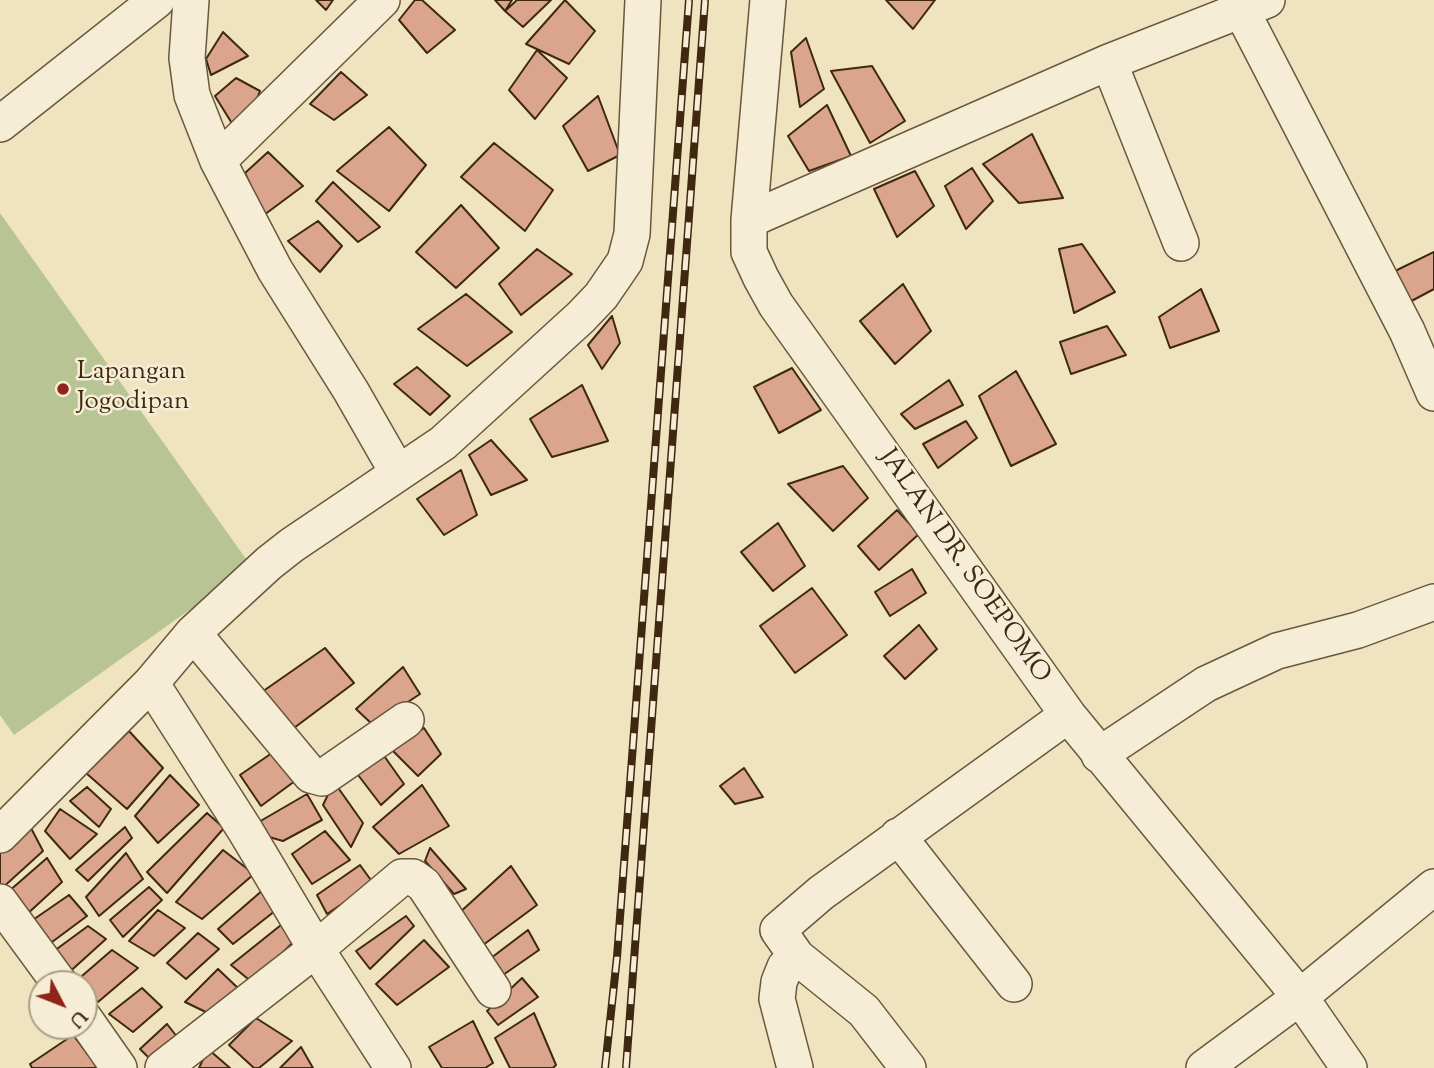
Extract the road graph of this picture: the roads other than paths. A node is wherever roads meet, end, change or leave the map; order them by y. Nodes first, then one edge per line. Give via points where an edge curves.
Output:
1 (157, 0) edge
2 (191, 0) edge
3 (382, 0) edge
4 (643, 0) edge
5 (768, 0) edge
6 (1248, 3) edge
7 (1109, 62) junction
8 (0, 124) edge
9 (218, 161) junction
10 (749, 220) junction
11 (1181, 243) dead end
12 (1434, 393) edge
13 (398, 473) junction
14 (1434, 602) edge
15 (193, 633) junction
16 (151, 683) junction
17 (1068, 715) junction
18 (406, 720) dead end
19 (1099, 755) junction
20 (0, 835) edge
21 (898, 836) junction
22 (1434, 887) edge
23 (0, 902) edge
24 (316, 948) junction
25 (797, 957) junction
26 (50, 970) edge
27 (1014, 984) dead end
28 (493, 990) dead end
29 (1300, 998) junction
30 (98, 1038) edge
31 (792, 1067) edge
32 (119, 1068) edge
33 (163, 1068) edge
34 (393, 1068) edge
35 (908, 1068) edge
36 (1204, 1068) edge
37 (1349, 1068) edge

1 - 8 street
2 - 9 street via 187,58 192,95
3 - 9 street
4 - 13 street via 632,234 625,261 581,317 443,443
5 - 10 street, JALAN DR. SOEPOMO
6 - 7 street
6 - 12 street
7 - 10 street
7 - 11 street
9 - 13 street via 275,270
10 - 17 street, JALAN DR. SOEPOMO via 749,251 776,305
13 - 15 street via 292,545
14 - 19 street via 1359,630 1277,651 1206,684
15 - 16 street
15 - 18 street via 311,775 322,778
16 - 20 street
16 - 24 street
17 - 19 street, JALAN DR. SOEPOMO
17 - 21 street
19 - 29 street, JALAN DR. SOEPOMO
21 - 25 street via 778,930
21 - 27 street
22 - 29 street
23 - 26 street
24 - 28 street via 402,877 413,877 435,899
24 - 33 street
24 - 34 street
25 - 31 street via 785,967 777,999
25 - 35 street via 864,1011
29 - 36 street
29 - 37 street, JALAN DR. SOEPOMO
30 - 32 street

